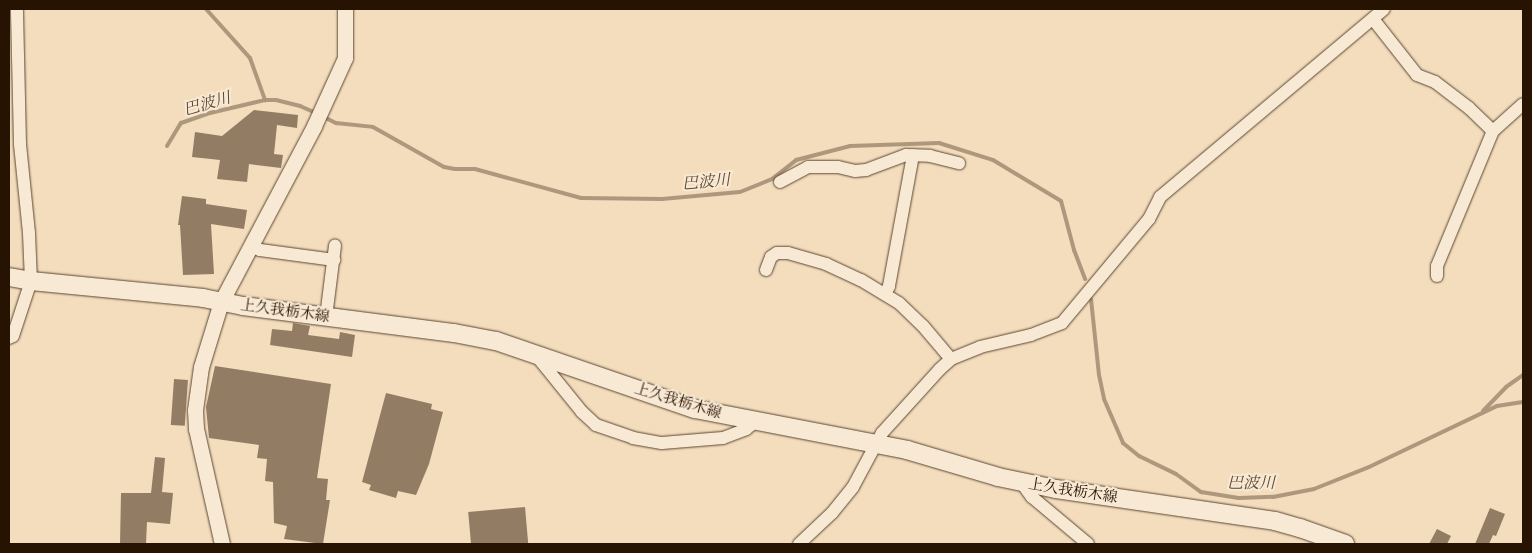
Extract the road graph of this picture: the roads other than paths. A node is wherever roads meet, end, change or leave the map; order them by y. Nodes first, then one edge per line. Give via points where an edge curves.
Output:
1 (17, 9) edge
2 (345, 9) edge
3 (1384, 9) edge
4 (1373, 19) junction
5 (1523, 104) edge
6 (1493, 131) junction
7 (14, 145) edge
8 (913, 155) junction
9 (959, 163) dead end
10 (780, 182) dead end
11 (252, 246) junction
12 (335, 246) dead end
13 (334, 260) junction
14 (766, 270) dead end
15 (1436, 276) dead end
16 (9, 277) edge
17 (31, 281) junction
18 (885, 294) junction
19 (221, 302) junction
20 (326, 317) junction
21 (9, 338) edge
22 (534, 352) junction
23 (951, 359) junction
24 (755, 422) junction
25 (877, 444) junction
26 (1021, 482) junction
27 (222, 544) edge
28 (800, 544) edge
29 (1088, 544) edge
30 (1345, 544) edge

1 - 7 street
2 - 11 street via 345,58
3 - 4 street
4 - 6 street via 1417,75 1435,82
4 - 23 street via 1160,197 1149,219 1062,323
5 - 6 street
6 - 15 street via 1437,266
7 - 17 street via 30,233
8 - 9 street
8 - 10 street via 896,157 866,170 838,166 808,168
8 - 18 street
11 - 13 street via 260,250
11 - 19 street
12 - 13 street
13 - 20 street
14 - 18 street via 771,257 777,253 801,255 861,280
16 - 17 main road, 上久我栃木線
17 - 19 main road, 上久我栃木線
17 - 21 street via 16,329
18 - 23 street via 923,326
19 - 20 main road, 上久我栃木線
19 - 27 street via 205,348 195,410 200,452
20 - 22 main road, 上久我栃木線 via 454,333
22 - 24 main road, 上久我栃木線 via 670,401
22 - 24 street via 596,425 625,436 662,443 723,438
23 - 25 street via 889,426
24 - 25 main road, 上久我栃木線
25 - 26 main road, 上久我栃木線 via 933,456
25 - 28 street via 853,487
26 - 29 street via 1032,497
26 - 30 main road, 上久我栃木線 via 1267,520

